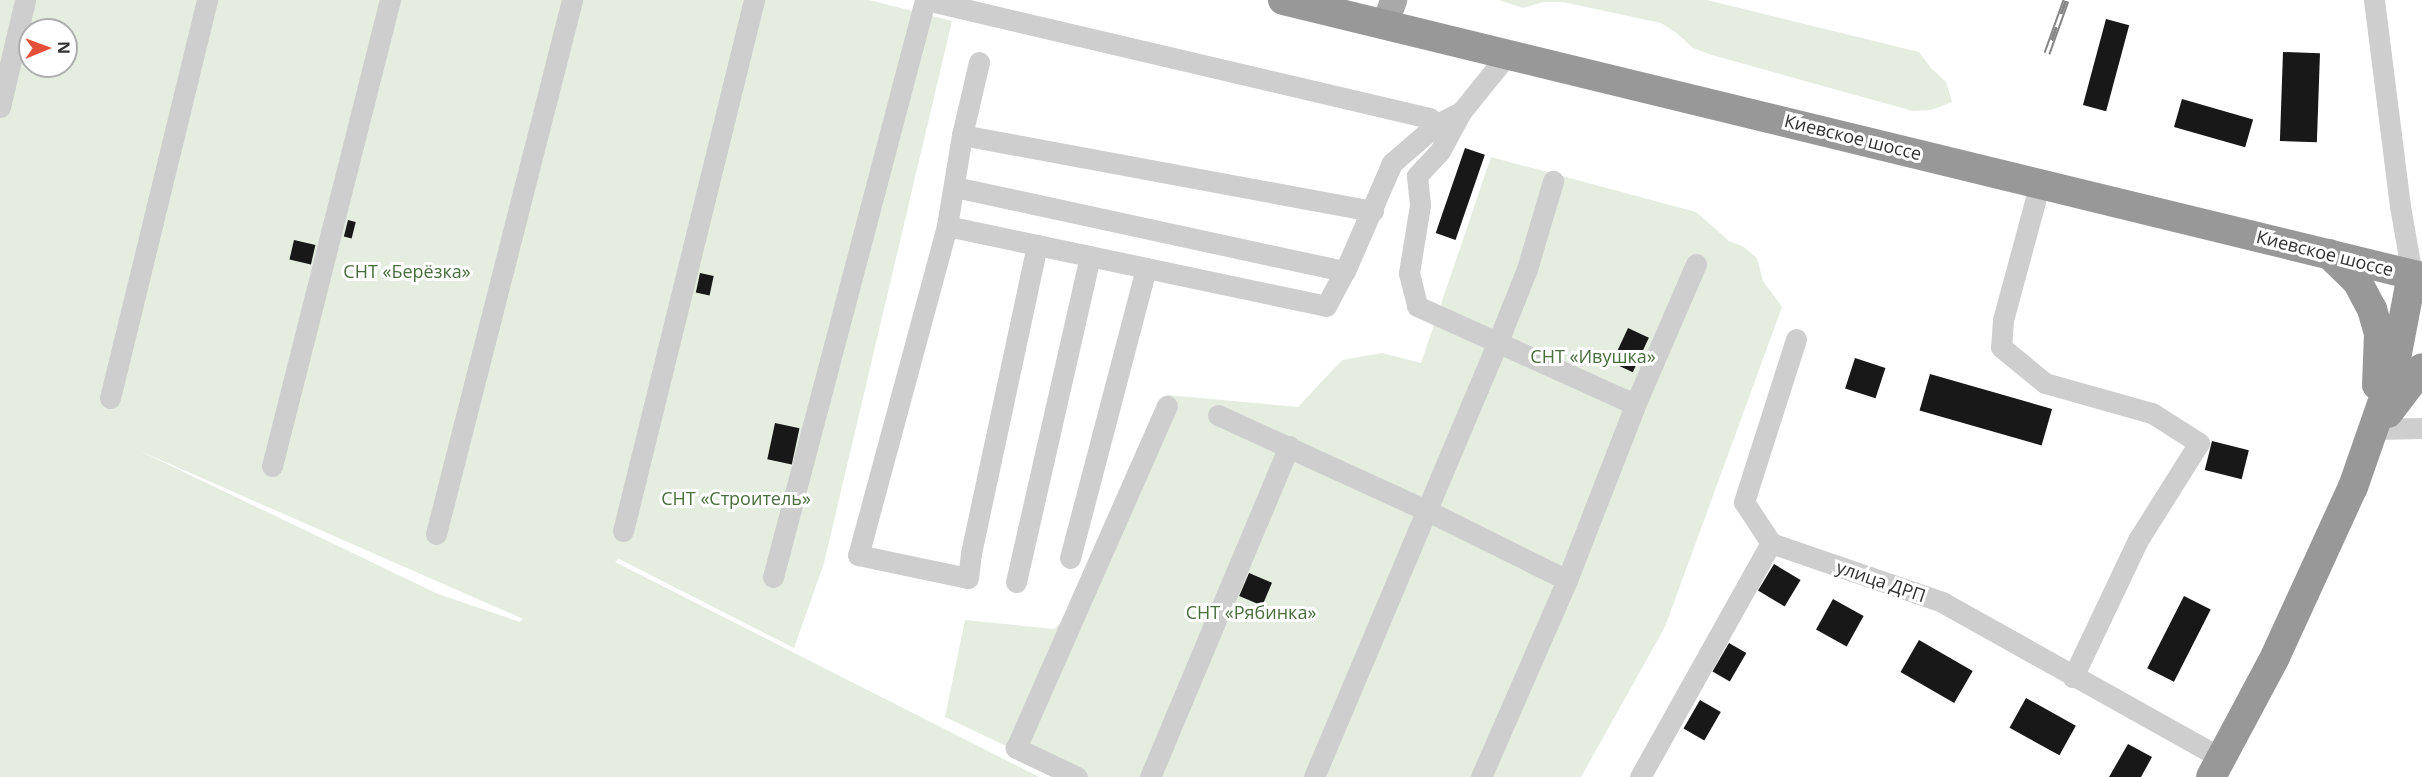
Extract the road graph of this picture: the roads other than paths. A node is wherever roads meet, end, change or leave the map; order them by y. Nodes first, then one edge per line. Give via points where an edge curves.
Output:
1 (25, 0) edge
2 (207, 0) edge
3 (390, 0) edge
4 (572, 0) edge
5 (754, 0) edge
6 (925, 0) edge
7 (1283, 0) edge
8 (2374, 0) edge
9 (1388, 12) edge
10 (1508, 54) junction
11 (979, 62) dead end
12 (0, 107) edge
13 (1461, 112) junction
14 (1437, 124) junction
15 (962, 135) junction
16 (1553, 181) dead end
17 (2040, 183) junction
18 (955, 187) junction
19 (1373, 211) junction
20 (947, 226) junction
21 (1037, 245) junction
22 (2329, 254) junction
23 (1090, 256) junction
24 (1696, 264) dead end
25 (1146, 268) junction
26 (1345, 271) junction
27 (2417, 276) edge
28 (1796, 339) dead end
29 (1497, 344) junction
30 (2422, 368) edge
31 (110, 398) dead end
32 (1638, 398) junction
33 (1167, 406) dead end
34 (1218, 415) dead end
35 (2422, 428) edge
36 (2375, 429) junction
37 (1289, 446) junction
38 (272, 466) dead end
39 (1428, 512) junction
40 (623, 531) dead end
41 (436, 534) dead end
42 (1771, 543) junction
43 (1070, 558) dead end
44 (773, 577) dead end
45 (1567, 580) junction
46 (1016, 582) dead end
47 (2073, 677) junction
48 (2216, 767) edge
49 (1077, 777) edge
50 (1150, 777) edge
51 (1314, 777) edge
52 (1481, 777) edge
53 (1640, 777) edge

1 - 12 street
2 - 31 street
3 - 38 street
4 - 41 street
5 - 40 street
6 - 14 street via 1429,118
6 - 44 street
7 - 9 highway, Киевское шоссе
8 - 27 street via 2400,206
9 - 10 highway, Киевское шоссе
10 - 13 street
10 - 17 highway, Киевское шоссе
11 - 15 street
13 - 14 street
13 - 29 street via 1440,151 1417,176 1420,205 1409,273 1417,306
14 - 19 street via 1392,163
15 - 18 street
15 - 19 street
16 - 29 street via 1527,269
17 - 22 highway, Киевское шоссе
17 - 47 street via 2002,320 2001,347 2045,383 2152,414 2199,443 2138,540
18 - 20 street
18 - 26 street
19 - 26 street via 1362,227
20 - 21 street
20 - 21 street via 858,555 968,578
21 - 23 street
22 - 27 highway, Киевское шоссе
22 - 36 highway via 2357,281 2376,322 2379,334
23 - 25 street
23 - 46 street
24 - 32 street
25 - 26 street via 1326,306
25 - 43 street
27 - 36 highway
28 - 42 street via 1744,502
29 - 32 street via 1627,401
29 - 39 street
30 - 36 highway
32 - 45 street
33 - 49 street via 1017,748
34 - 37 street
35 - 36 street
36 - 48 highway via 2353,487 2275,657
37 - 39 street
37 - 50 street
39 - 45 street
39 - 51 street
42 - 47 street, улица ДРП via 1942,602
42 - 53 street
45 - 52 street
47 - 48 street, улица ДРП

